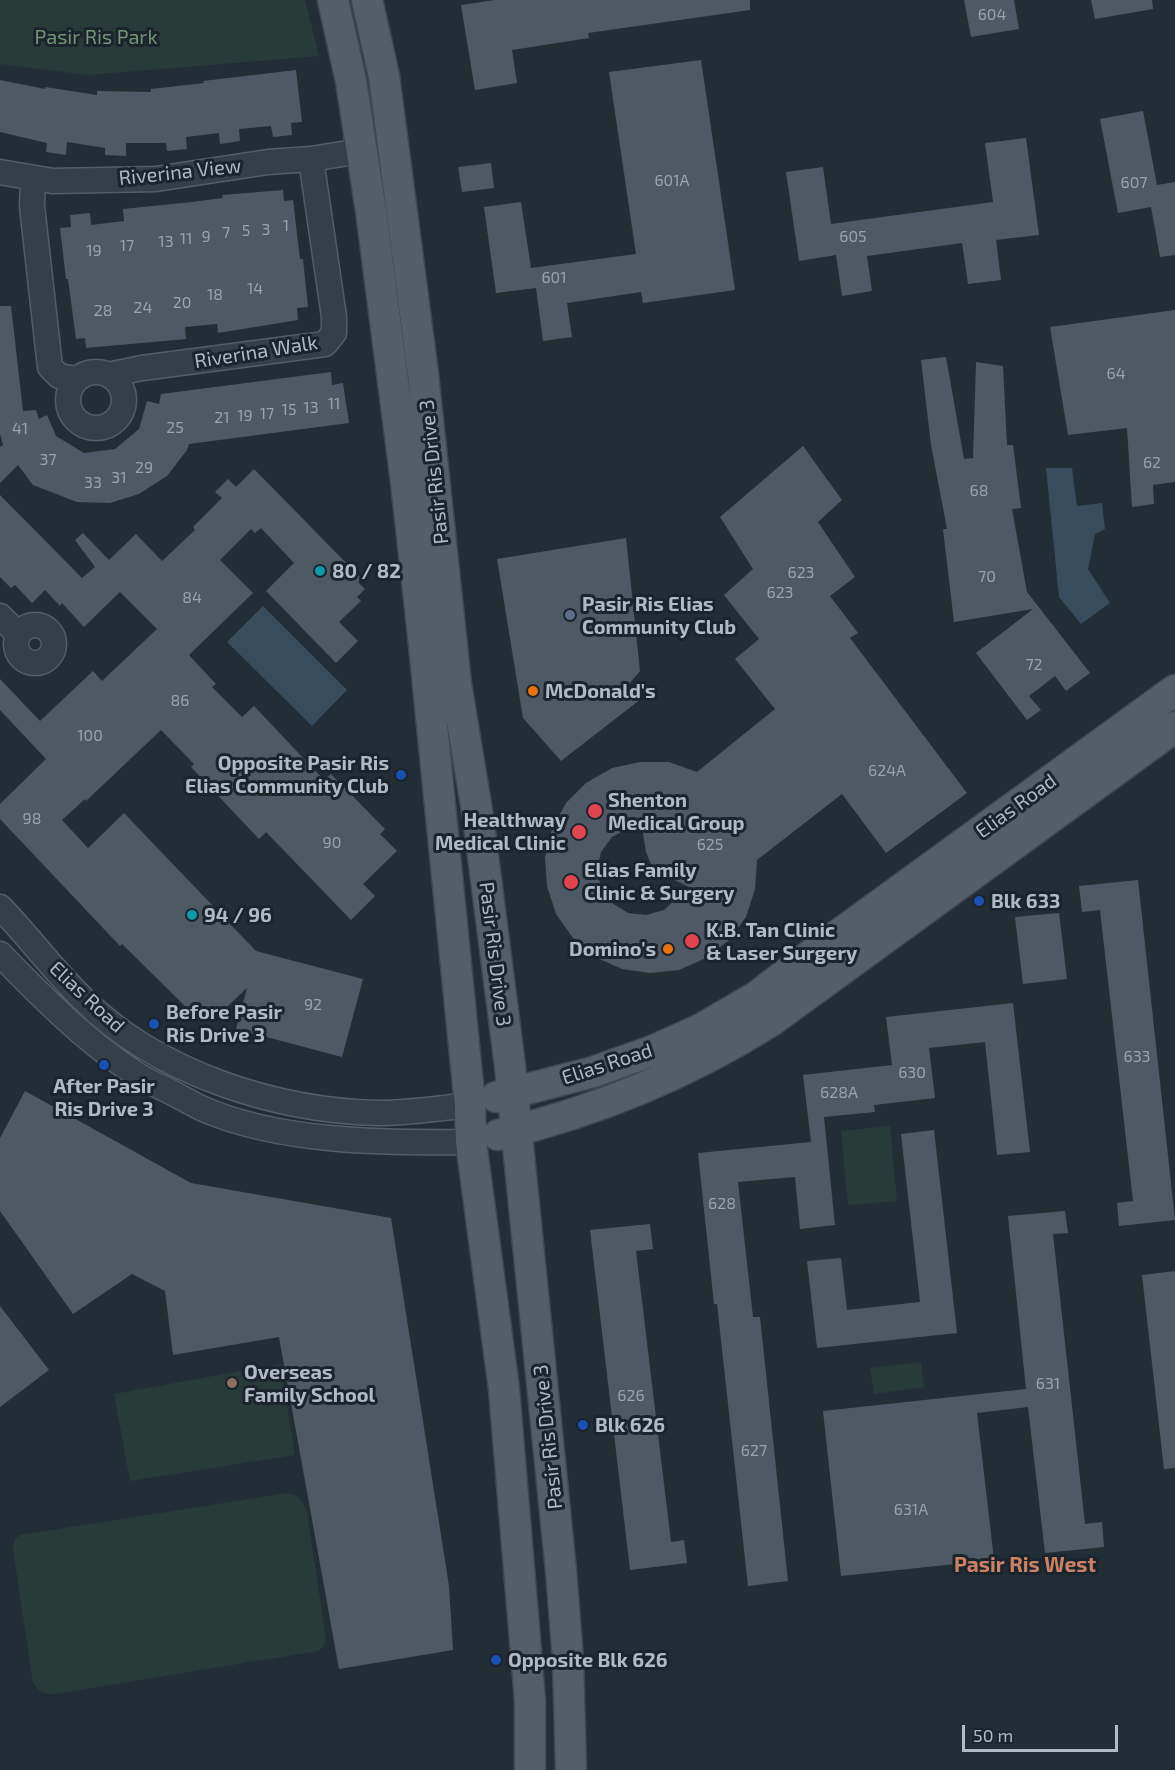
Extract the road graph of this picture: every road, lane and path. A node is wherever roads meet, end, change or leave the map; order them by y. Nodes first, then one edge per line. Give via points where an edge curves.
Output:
1 (333, 0) edge
2 (366, 0) edge
3 (361, 152) junction
4 (311, 159) junction
5 (0, 172) edge
6 (33, 179) junction
7 (108, 375) junction
8 (76, 379) junction
9 (0, 616) edge
10 (18, 634) dead end
11 (1175, 690) edge
12 (1175, 727) edge
13 (0, 907) edge
14 (0, 954) edge
15 (513, 1092) junction
16 (470, 1105) junction
17 (515, 1131) junction
18 (471, 1142) junction
19 (530, 1770) edge
20 (571, 1770) edge

1 - 3 main road, Pasir Ris Drive 3 via 351,81
2 - 15 main road, Pasir Ris Drive 3 via 384,76 427,410 456,684 478,817
3 - 4 street, Riverina View
3 - 16 main road, Pasir Ris Drive 3 via 409,509
4 - 6 street, Riverina View via 156,179
4 - 7 street, Riverina Walk via 334,317 334,333 325,344
5 - 6 street, Riverina View
6 - 8 street via 32,206 50,367 59,376
7 - 8 street, Riverina Walk via 90,372
7 - 8 street via 122,389 124,405 113,422 94,428 74,418 69,408 70,390
9 - 10 street
11 - 15 main road, Elias Road via 756,997 701,1029 652,1051 593,1072
12 - 17 main road, Elias Road via 730,1047 596,1107
13 - 16 street, Elias Road via 83,1000 124,1034 175,1064 254,1094 333,1110 416,1112
14 - 18 street, Elias Road via 93,1042 134,1073 203,1109 302,1135
15 - 16 main road, Elias Road
15 - 17 main road, Pasir Ris Drive 3
16 - 18 main road, Pasir Ris Drive 3
17 - 18 main road, Elias Road
17 - 20 main road, Pasir Ris Drive 3 via 561,1571
18 - 19 main road, Pasir Ris Drive 3 via 504,1389 530,1700

